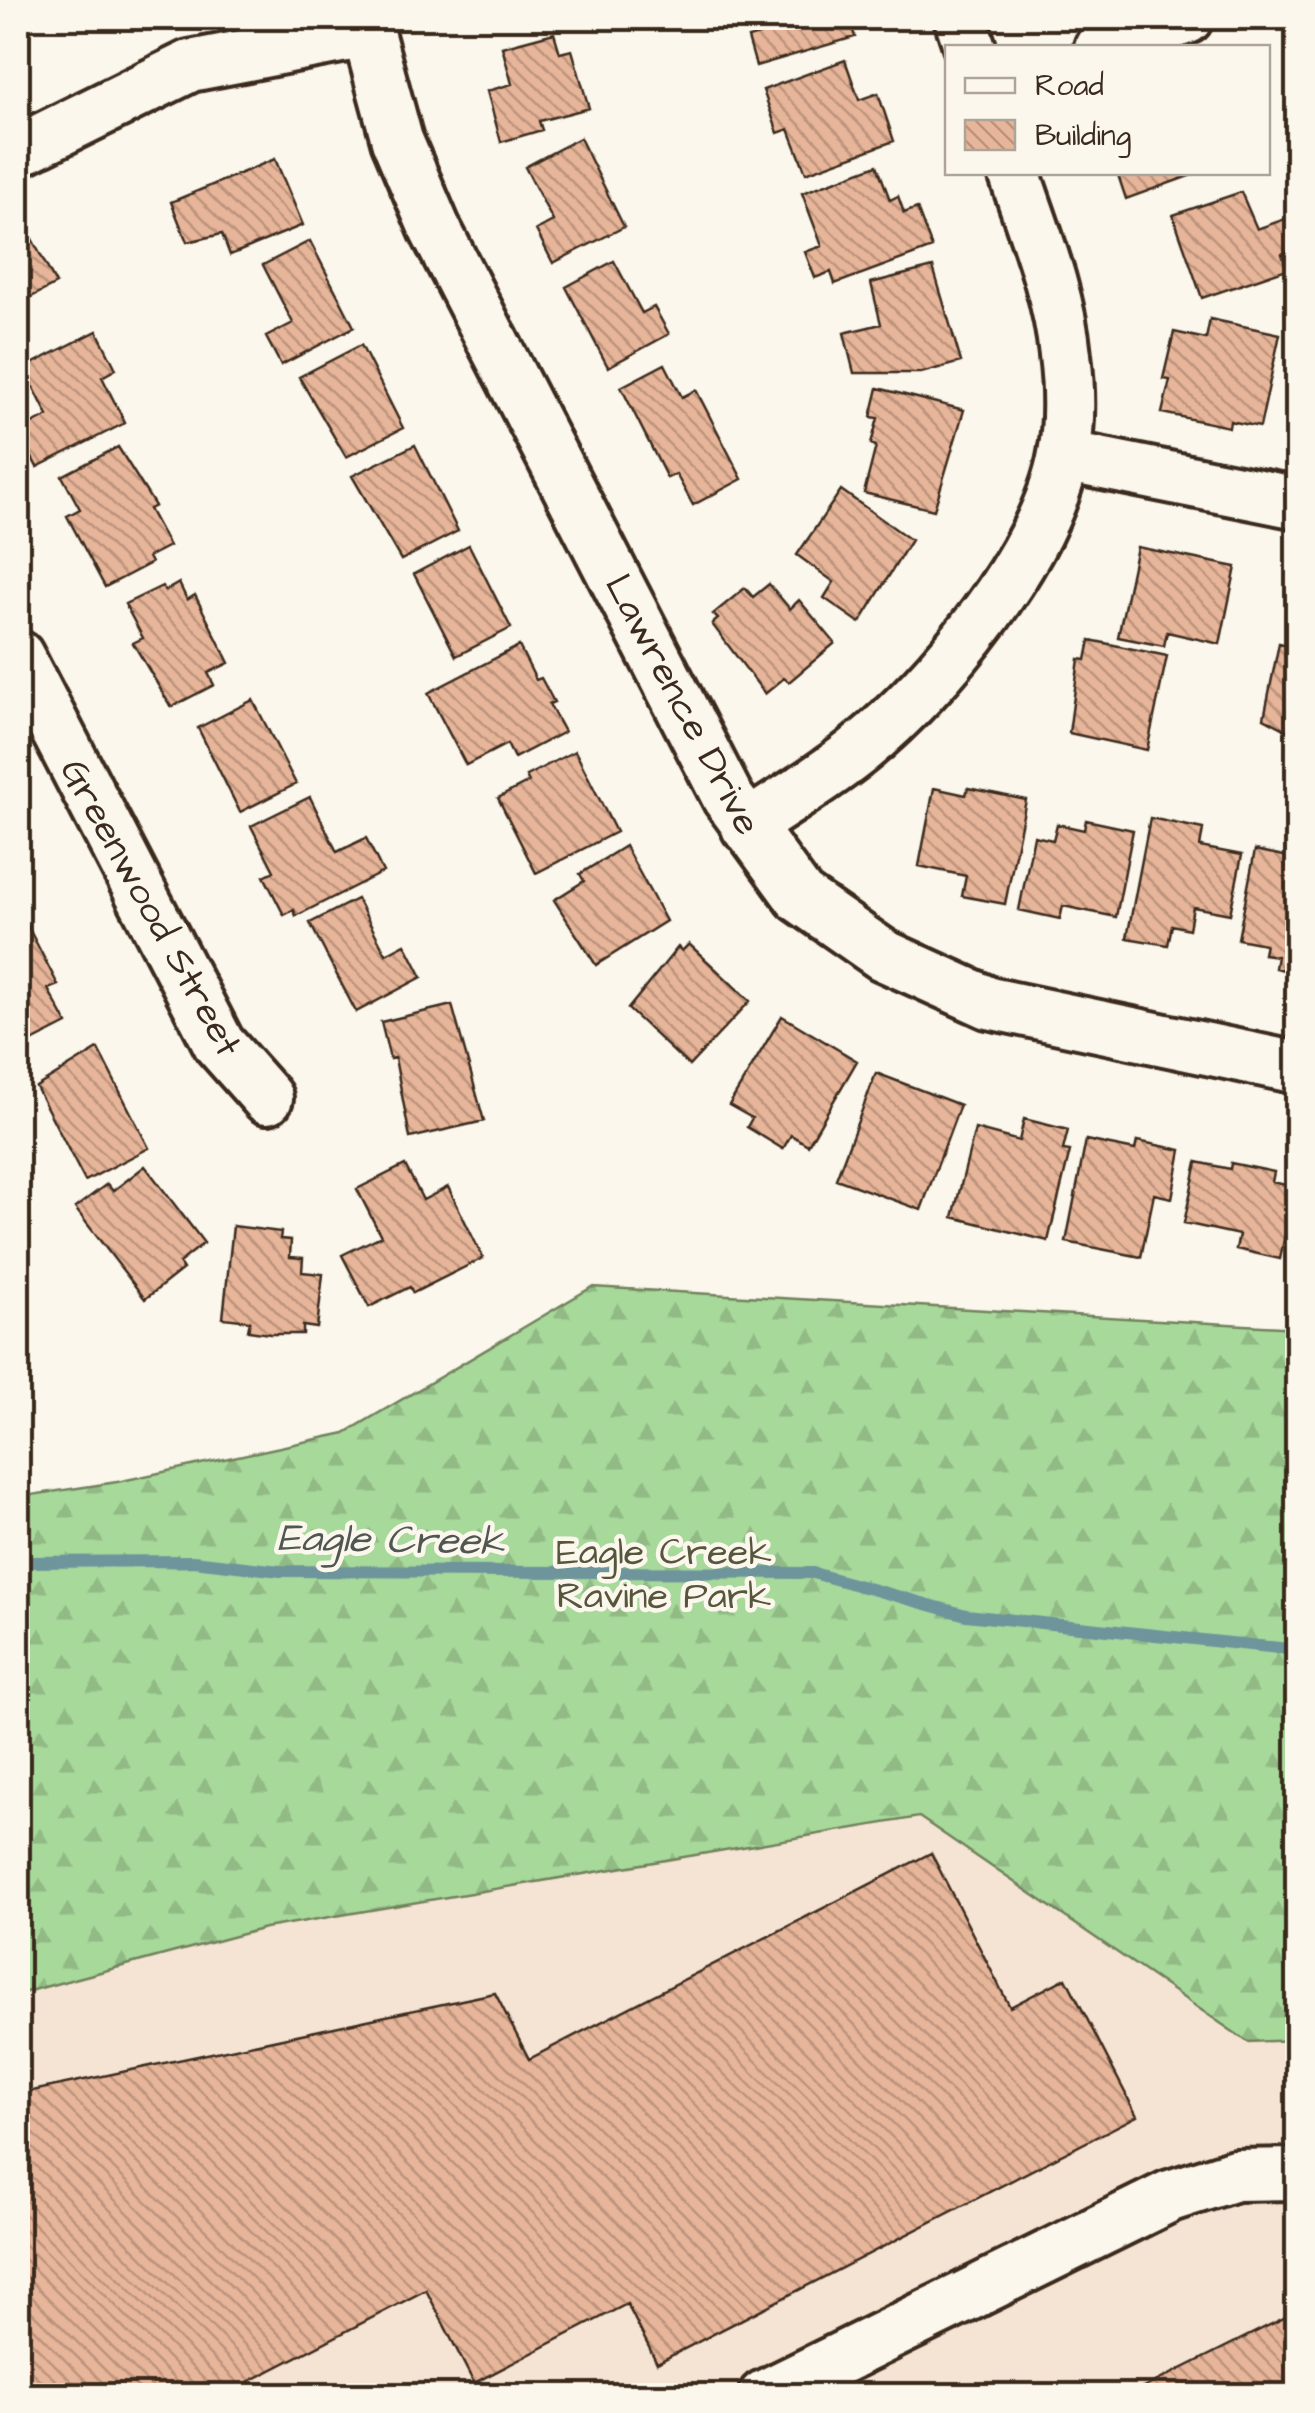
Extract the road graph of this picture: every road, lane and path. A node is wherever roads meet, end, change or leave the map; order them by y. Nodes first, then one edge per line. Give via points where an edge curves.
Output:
1 (960, 18) edge
2 (1187, 18) edge
3 (366, 25) edge
4 (969, 45) edge
5 (1109, 45) edge
6 (18, 151) edge
7 (1015, 175) edge
8 (1064, 456) junction
9 (1298, 503) edge
10 (18, 656) edge
11 (747, 827) junction
12 (1298, 1068) edge
13 (267, 1098) dead end
14 (1298, 2174) edge
15 (764, 2396) edge

1 - 4 street
2 - 5 street
3 - 6 street via 190,66
3 - 11 street, Lawrence Drive via 396,140 435,229
7 - 8 street via 1060,318
8 - 9 street
8 - 11 street via 1009,580 953,658 858,750
10 - 13 street, Greenwood Street via 219,1044
11 - 12 street, Lawrence Drive via 800,897 830,922 936,982 1006,1007
14 - 15 street via 1235,2175 1170,2196

